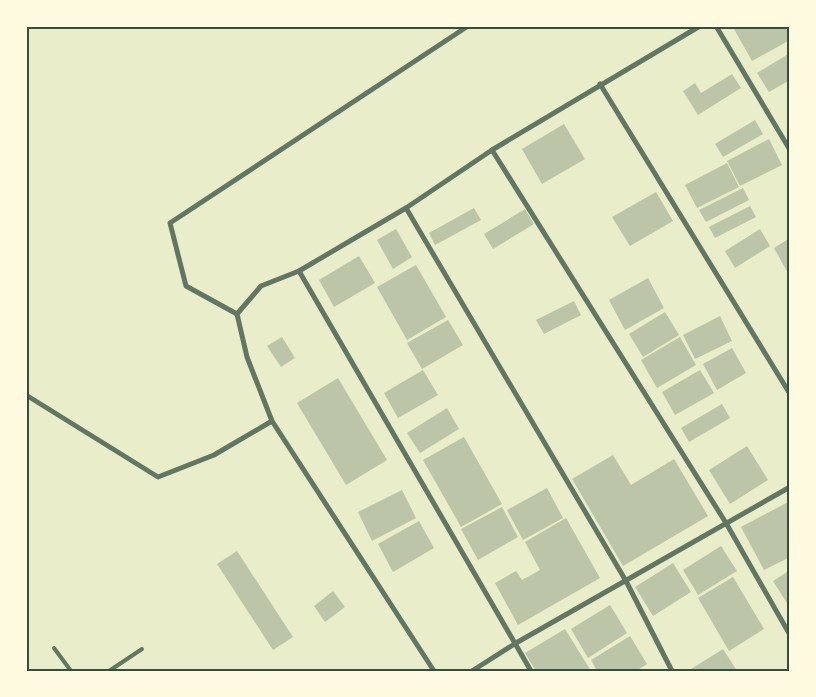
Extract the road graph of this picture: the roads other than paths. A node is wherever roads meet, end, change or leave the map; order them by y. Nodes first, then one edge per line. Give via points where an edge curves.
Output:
1 (468, 26) edge
2 (700, 26) edge
3 (716, 26) edge
4 (600, 84) junction
5 (492, 150) junction
6 (790, 150) edge
7 (406, 208) junction
8 (299, 271) junction
9 (237, 314) junction
10 (790, 394) edge
11 (26, 395) edge
12 (272, 421) junction
13 (790, 487) edge
14 (726, 523) junction
15 (626, 581) junction
16 (790, 635) edge
17 (516, 643) junction
18 (54, 648) dead end
19 (142, 649) dead end
20 (71, 671) edge
21 (109, 671) edge
22 (434, 671) edge
23 (472, 671) edge
24 (531, 671) edge
25 (672, 671) edge

1 - 9 street via 170,223 186,286
2 - 4 street
3 - 6 street
4 - 5 street
4 - 10 street
5 - 7 street
5 - 14 street
7 - 8 street
7 - 15 street
8 - 9 street via 261,286
8 - 17 street
9 - 12 street via 247,357
11 - 12 street via 158,477 214,455
12 - 22 street
13 - 14 street
14 - 15 street
14 - 16 street
15 - 17 street
15 - 25 street
17 - 23 street
17 - 24 street
18 - 20 lane
19 - 21 lane

